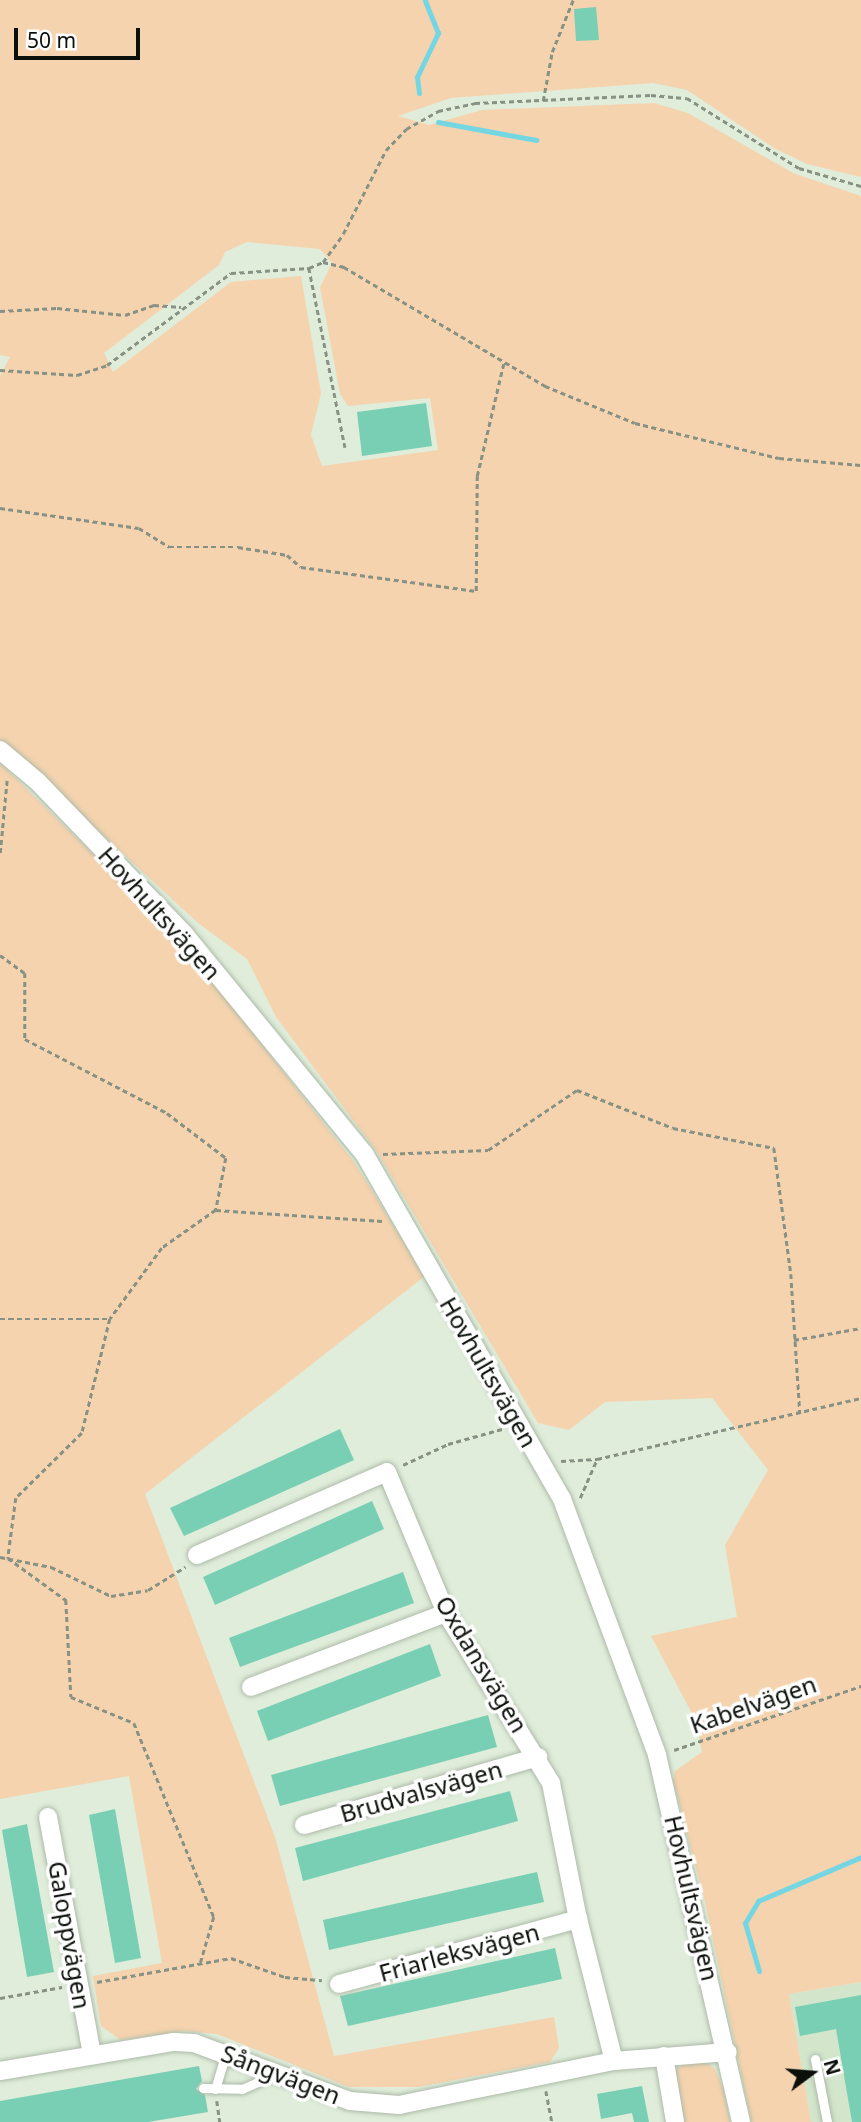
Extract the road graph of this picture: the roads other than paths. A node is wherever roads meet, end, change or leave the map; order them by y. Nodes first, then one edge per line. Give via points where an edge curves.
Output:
1 (5, 754) edge
2 (197, 1555) road end
3 (446, 1613) junction
4 (251, 1687) dead end
5 (538, 1757) junction
6 (48, 1817) dead end
7 (304, 1825) dead end
8 (578, 1919) junction
9 (339, 1984) road end
10 (227, 2052) junction
11 (728, 2052) junction
12 (92, 2054) junction
13 (664, 2056) junction
14 (815, 2059) dead end
15 (614, 2061) junction
16 (0, 2071) edge
17 (277, 2073) junction
18 (203, 2088) dead end
19 (215, 2089) junction
20 (675, 2122) edge
21 (741, 2122) edge
22 (827, 2122) edge

1 - 11 street, Hovhultsvägen via 186,935 365,1156 541,1462 569,1520 657,1755
2 - 3 street, Oxdansvägen via 387,1472
3 - 4 street
3 - 5 street, Oxdansvägen
5 - 7 street, Brudvalsvägen
5 - 8 street, Oxdansvägen via 551,1783
6 - 12 street, Galoppvägen
8 - 9 street, Friarleksvägen
8 - 15 street, Oxdansvägen
10 - 12 street, Sångvägen via 174,2042
10 - 17 street, Sångvägen
10 - 19 lane
11 - 13 street, Sångvägen
11 - 21 street, Hovhultsvägen
12 - 16 street, Sångvägen
13 - 15 street, Sångvägen
13 - 20 street
14 - 22 lane
15 - 17 street, Sångvägen via 375,2106 313,2089
17 - 19 lane via 249,2088
18 - 19 lane

